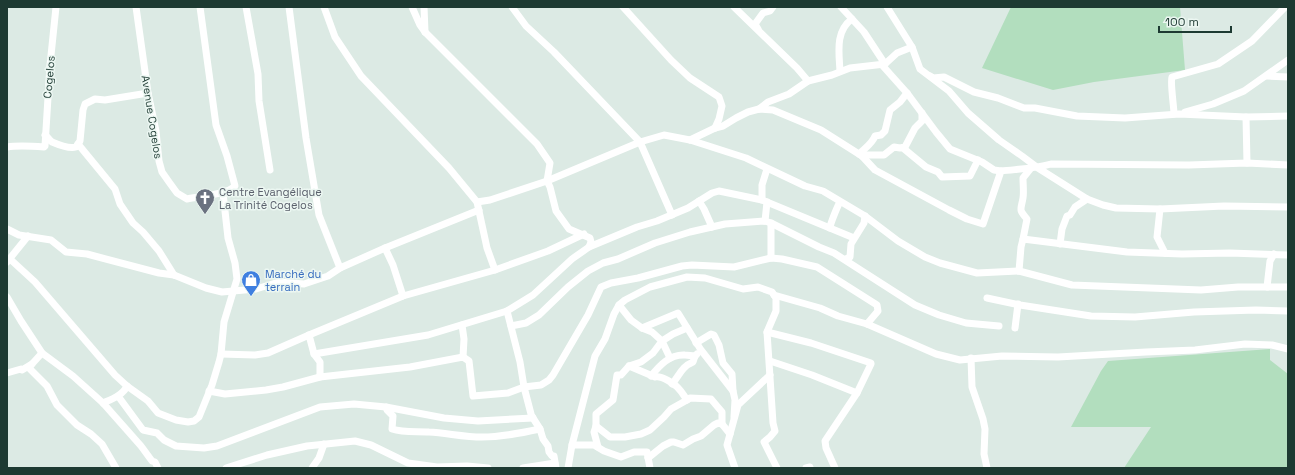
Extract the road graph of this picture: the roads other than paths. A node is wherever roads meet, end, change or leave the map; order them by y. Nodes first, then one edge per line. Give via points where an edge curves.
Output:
1 (56, 7) edge
2 (136, 7) edge
3 (200, 7) edge
4 (246, 7) edge
5 (289, 7) edge
6 (324, 7) edge
7 (412, 7) edge
8 (424, 7) edge
9 (512, 7) edge
10 (623, 7) edge
11 (734, 7) edge
12 (773, 7) edge
13 (841, 7) edge
14 (886, 7) edge
15 (1286, 7) edge
16 (852, 19) junction
17 (759, 31) junction
18 (425, 32) junction
19 (912, 47) junction
20 (839, 56) junction
21 (1288, 60) edge
22 (884, 64) junction
23 (850, 68) junction
24 (920, 69) junction
25 (840, 71) junction
26 (1267, 76) junction
27 (1288, 76) edge
28 (808, 81) junction
29 (148, 93) junction
30 (907, 93) junction
31 (768, 102) junction
32 (759, 109) junction
33 (773, 110) junction
34 (922, 113) junction
35 (1177, 114) junction
36 (1288, 116) edge
37 (1246, 117) junction
38 (715, 128) junction
39 (45, 135) junction
40 (690, 140) junction
41 (640, 142) junction
42 (78, 144) junction
43 (7, 147) edge
44 (903, 148) junction
45 (861, 155) junction
46 (978, 160) junction
47 (1247, 163) junction
48 (1288, 165) edge
49 (1035, 168) junction
50 (766, 169) junction
51 (270, 170) dead end
52 (1001, 171) junction
53 (547, 181) junction
54 (223, 193) junction
55 (1087, 199) junction
56 (699, 201) junction
57 (765, 201) junction
58 (477, 202) junction
59 (840, 202) junction
60 (1288, 207) edge
61 (1160, 209) junction
62 (479, 210) junction
63 (672, 215) junction
64 (865, 216) junction
65 (768, 222) junction
66 (712, 226) junction
67 (830, 228) junction
68 (7, 229) edge
69 (584, 234) junction
70 (28, 236) junction
71 (854, 238) junction
72 (1023, 239) junction
73 (1060, 244) junction
74 (589, 247) junction
75 (385, 248) junction
76 (1165, 253) junction
77 (1274, 254) junction
78 (1288, 255) edge
79 (771, 258) junction
80 (846, 259) junction
81 (8, 260) edge
82 (340, 268) junction
83 (494, 270) junction
84 (1019, 271) junction
85 (174, 276) junction
86 (1267, 287) junction
87 (1288, 287) edge
88 (234, 291) junction
89 (774, 295) junction
90 (404, 296) junction
91 (7, 297) edge
92 (987, 298) dead end
93 (1018, 304) junction
94 (619, 305) junction
95 (507, 311) junction
96 (1288, 311) edge
97 (867, 324) junction
98 (462, 325) junction
99 (511, 326) junction
100 (1000, 326) dead end
101 (642, 328) junction
102 (687, 328) junction
103 (1015, 328) dead end
104 (767, 332) junction
105 (309, 334) junction
106 (662, 341) junction
107 (696, 342) junction
108 (701, 350) junction
109 (1288, 350) edge
110 (42, 353) junction
111 (221, 354) junction
112 (314, 354) junction
113 (695, 356) junction
114 (463, 358) junction
115 (670, 358) junction
116 (971, 358) junction
117 (770, 361) junction
118 (32, 364) junction
119 (629, 366) junction
120 (7, 373) edge
121 (770, 375) junction
122 (651, 376) junction
123 (320, 377) junction
124 (672, 384) junction
125 (127, 386) junction
126 (524, 387) junction
127 (209, 391) junction
128 (733, 391) junction
129 (857, 393) junction
130 (118, 396) junction
131 (686, 400) junction
132 (103, 404) junction
133 (386, 407) junction
134 (734, 417) junction
135 (532, 418) junction
136 (722, 424) junction
137 (596, 426) junction
138 (540, 429) junction
139 (730, 434) junction
140 (324, 444) junction
141 (572, 445) junction
142 (598, 446) junction
143 (648, 458) junction
144 (556, 466) edge
145 (116, 468) edge
146 (158, 468) edge
147 (226, 468) edge
148 (312, 468) edge
149 (438, 468) edge
150 (488, 468) edge
151 (523, 468) edge
152 (568, 468) edge
153 (650, 468) edge
154 (735, 468) edge
155 (778, 468) edge
156 (806, 468) edge
157 (810, 468) edge
158 (835, 468) edge
159 (987, 468) edge

1 - 39 street, Cogelos
2 - 29 street, Avenue Cogelos
3 - 54 street via 216,125 235,182 233,189
4 - 51 street via 258,74 258,101
5 - 82 street via 306,138 320,215
6 - 58 street via 335,37 362,76 449,168
7 - 18 street
8 - 18 street
9 - 41 street via 526,26
10 - 38 street via 690,78 719,97 722,106
11 - 17 street
12 - 17 street via 770,12 763,13 755,24
13 - 16 street
14 - 19 street
15 - 35 street via 1252,41 1231,56 1214,66 1172,77 1170,80
16 - 20 street via 846,23 840,38
16 - 22 street via 864,32
17 - 28 street
18 - 53 street via 537,144 550,164
19 - 22 street via 897,53
19 - 24 street
20 - 23 street
20 - 25 street
21 - 26 street
22 - 23 street
22 - 30 street
23 - 25 street
24 - 35 street via 932,78 944,77 974,92 1024,108 1109,118
24 - 49 street via 949,91 968,113 999,140
25 - 28 street
26 - 27 street
26 - 35 street via 1244,92
28 - 31 street via 789,94
29 - 42 street via 105,100 95,99 85,104 81,139
29 - 54 street, Avenue Cogelos via 162,172 177,193 187,199
30 - 34 street
30 - 45 street via 890,110 885,131 875,136
31 - 32 street
31 - 33 street
32 - 33 street
32 - 38 street
33 - 45 street via 821,130
34 - 44 street via 922,121
34 - 46 street via 950,149
35 - 37 street
36 - 37 street
37 - 47 street
38 - 40 street
39 - 42 street via 51,142 71,148
39 - 43 street, Cogelos via 44,148 14,145
40 - 41 street via 664,135
40 - 50 street via 746,158
41 - 53 street
41 - 63 street
42 - 85 street via 115,189 120,204 133,223 160,251
44 - 45 street via 894,147 884,155
44 - 46 street via 942,177 970,176
45 - 52 street via 875,170 967,220 983,224
46 - 52 street via 994,170
47 - 48 street
47 - 49 street via 1051,164
49 - 52 street
49 - 55 street
49 - 72 street via 1023,178 1020,208 1026,219
50 - 57 street via 762,185
50 - 59 street via 823,191
53 - 58 street
53 - 69 street via 556,211 562,221 569,229
54 - 88 street via 228,238 237,279
55 - 61 street via 1116,208
55 - 73 street via 1066,216
56 - 57 street via 719,191
56 - 63 street
56 - 66 street
57 - 65 street
57 - 67 street
58 - 62 street
59 - 64 street
59 - 67 street
60 - 61 street
61 - 76 street via 1157,237
62 - 75 street
62 - 83 street
63 - 74 street
64 - 71 street via 864,223
64 - 84 street via 905,245 940,263 977,273
65 - 66 street
65 - 79 street
65 - 80 street
66 - 99 street via 655,243 602,263 588,271 539,315 526,323
67 - 71 street
68 - 70 street
69 - 74 street via 590,238
69 - 83 street via 548,251
70 - 81 street
70 - 85 street via 51,240 66,252 87,254
71 - 80 street via 850,257
72 - 73 street
72 - 84 street
73 - 76 street via 1114,251
74 - 95 street via 533,295
75 - 82 street
75 - 90 street
76 - 77 street
77 - 78 street
77 - 86 street via 1270,261
79 - 97 street via 789,259 817,267 877,305 878,311
79 - 126 street via 734,266 682,266 603,285 553,375 541,385
80 - 100 street via 915,305 939,316
81 - 125 street via 35,282
82 - 88 street via 328,276 304,284 279,282 256,289
83 - 90 street
84 - 86 street via 1072,285 1201,290
85 - 88 street via 206,288 222,292
86 - 87 street
88 - 111 street via 224,322
89 - 94 street via 758,287 743,289 705,278 686,277 650,287
89 - 97 street
89 - 104 street via 776,311
90 - 105 street
91 - 110 street
92 - 93 street
93 - 96 street via 1091,316 1135,317 1194,312
93 - 103 street
94 - 101 street via 631,320
94 - 141 street via 605,339 594,356
95 - 98 street
95 - 99 street
97 - 116 street via 936,354 960,360
98 - 112 street via 428,335
98 - 114 street
99 - 126 street
101 - 102 street via 677,313
101 - 106 street via 652,332
102 - 106 street
102 - 107 street
104 - 117 street
104 - 129 street via 811,343 870,363
105 - 111 street via 268,353 255,356
105 - 112 street
106 - 115 street
106 - 119 street via 653,353 641,362
107 - 108 street
107 - 128 street via 711,334 714,335 721,349 723,363 732,374
108 - 113 street
108 - 128 street
109 - 116 street via 1272,345 1245,344 1195,350 1064,357
110 - 118 street
110 - 132 street via 73,376
111 - 127 street
112 - 123 street via 320,362
113 - 115 street via 681,355
113 - 124 street
114 - 123 street
114 - 126 street via 469,361 473,396 508,393
115 - 122 street
116 - 159 street via 972,387 985,429 984,454
117 - 121 street
117 - 129 street
118 - 120 street via 22,370
118 - 145 street via 29,368 47,386 57,405 102,444
119 - 122 street
119 - 137 street via 621,375 617,375 612,400 596,414
121 - 134 street via 741,401
121 - 155 street via 775,431 764,442
122 - 124 street via 662,377
123 - 127 street via 260,391 225,394
124 - 131 street
125 - 127 street via 148,401 158,413 188,422 197,420
125 - 130 street
126 - 135 street
128 - 134 street
129 - 158 street via 825,441
130 - 132 street
130 - 133 street via 143,430 157,433 176,446 204,448 217,446 320,407 354,404
131 - 136 street via 713,400 723,414
131 - 137 street via 671,409 650,430 641,434 610,437
132 - 146 street
133 - 135 street via 444,418 478,421
133 - 138 street via 393,416 392,429 398,431 499,437
134 - 139 street
135 - 138 street
136 - 139 street
136 - 143 street via 714,425 701,436 683,445 674,442 663,446
137 - 142 street via 594,432
138 - 144 street via 542,439 554,456
139 - 154 street via 728,445
140 - 147 street via 267,455
140 - 148 street
140 - 149 street via 360,442 408,463
141 - 142 street
141 - 152 street
142 - 143 street via 621,457 634,452 646,452
143 - 153 street
144 - 151 street
149 - 150 street
156 - 157 street

